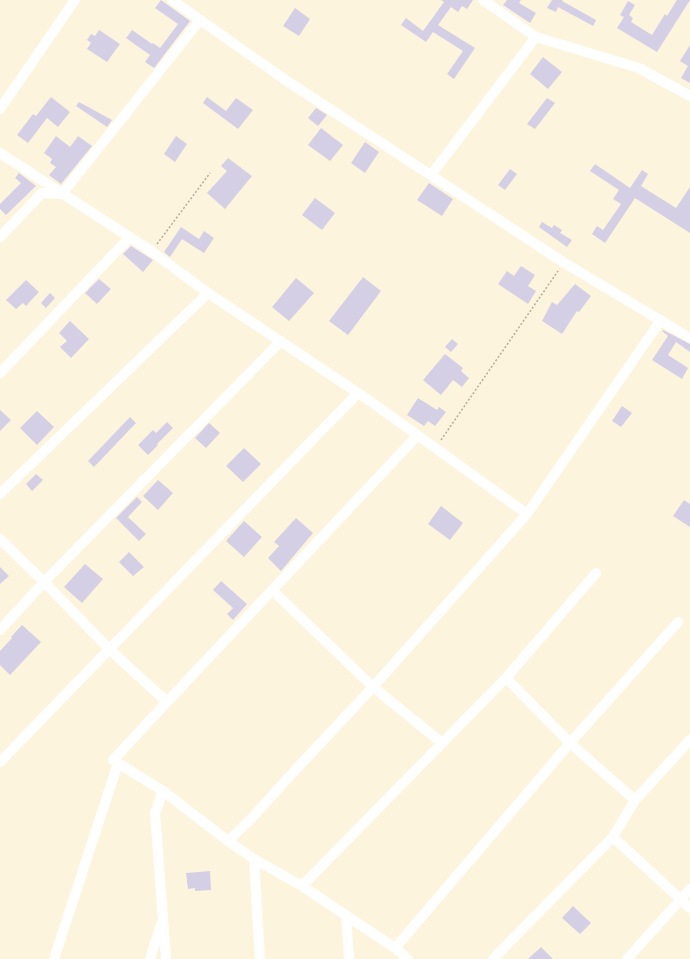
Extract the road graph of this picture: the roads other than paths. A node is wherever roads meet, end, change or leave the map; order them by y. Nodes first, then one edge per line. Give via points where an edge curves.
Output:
1 (75, 0) edge
2 (172, 0) edge
3 (483, 0) edge
4 (200, 20) junction
5 (536, 37) junction
6 (690, 96) edge
7 (0, 109) edge
8 (0, 153) edge
9 (430, 175) junction
10 (62, 194) junction
11 (130, 236) junction
12 (0, 237) edge
13 (208, 293) junction
14 (662, 320) junction
15 (690, 338) edge
16 (281, 341) junction
17 (0, 373) edge
18 (358, 393) junction
19 (417, 436) junction
20 (0, 494) edge
21 (527, 514) junction
22 (0, 539) edge
23 (596, 573) dead end
24 (44, 582) junction
25 (272, 590) junction
26 (678, 622) dead end
27 (0, 630) edge
28 (110, 650) junction
29 (506, 678) junction
30 (374, 687) junction
31 (167, 702) junction
32 (690, 740) edge
33 (442, 743) junction
34 (570, 743) junction
35 (0, 762) edge
36 (118, 763) junction
37 (163, 791) junction
38 (635, 800) junction
39 (613, 837) junction
40 (228, 841) junction
41 (254, 859) junction
42 (302, 886) junction
43 (690, 889) edge
44 (680, 899) junction
45 (690, 908) edge
46 (346, 915) junction
47 (163, 921) junction
48 (395, 948) junction
49 (54, 959) edge
50 (150, 959) edge
51 (166, 959) edge
52 (260, 959) edge
53 (349, 959) edge
54 (408, 959) edge
55 (493, 959) edge
56 (627, 959) edge

1 - 7 street
2 - 4 street
3 - 5 street
4 - 9 street
4 - 10 street
5 - 6 street via 639,68
5 - 9 street
8 - 10 street
9 - 14 street via 563,262
10 - 11 street
10 - 12 street via 42,193
11 - 13 street
11 - 17 street
13 - 16 street
13 - 20 street
14 - 15 street
14 - 21 street
16 - 18 street
16 - 24 street
18 - 19 street
18 - 28 street
19 - 21 street
19 - 25 street
21 - 30 street
22 - 24 street
23 - 29 street
24 - 27 street
24 - 28 street
25 - 30 street
25 - 31 street
26 - 34 street
28 - 31 street
28 - 35 street
29 - 33 street
29 - 34 street
30 - 33 street
30 - 40 street
31 - 36 street via 113,760
32 - 38 street
33 - 42 street
34 - 38 street
34 - 48 street
36 - 37 street
36 - 49 street
37 - 40 street
37 - 47 street via 155,813
38 - 39 street
39 - 44 street
39 - 55 street
40 - 41 street
41 - 42 street
41 - 52 street
42 - 46 street
43 - 44 street
44 - 45 street
44 - 56 street
46 - 48 street
46 - 53 street
47 - 50 street
47 - 51 street
48 - 54 street

